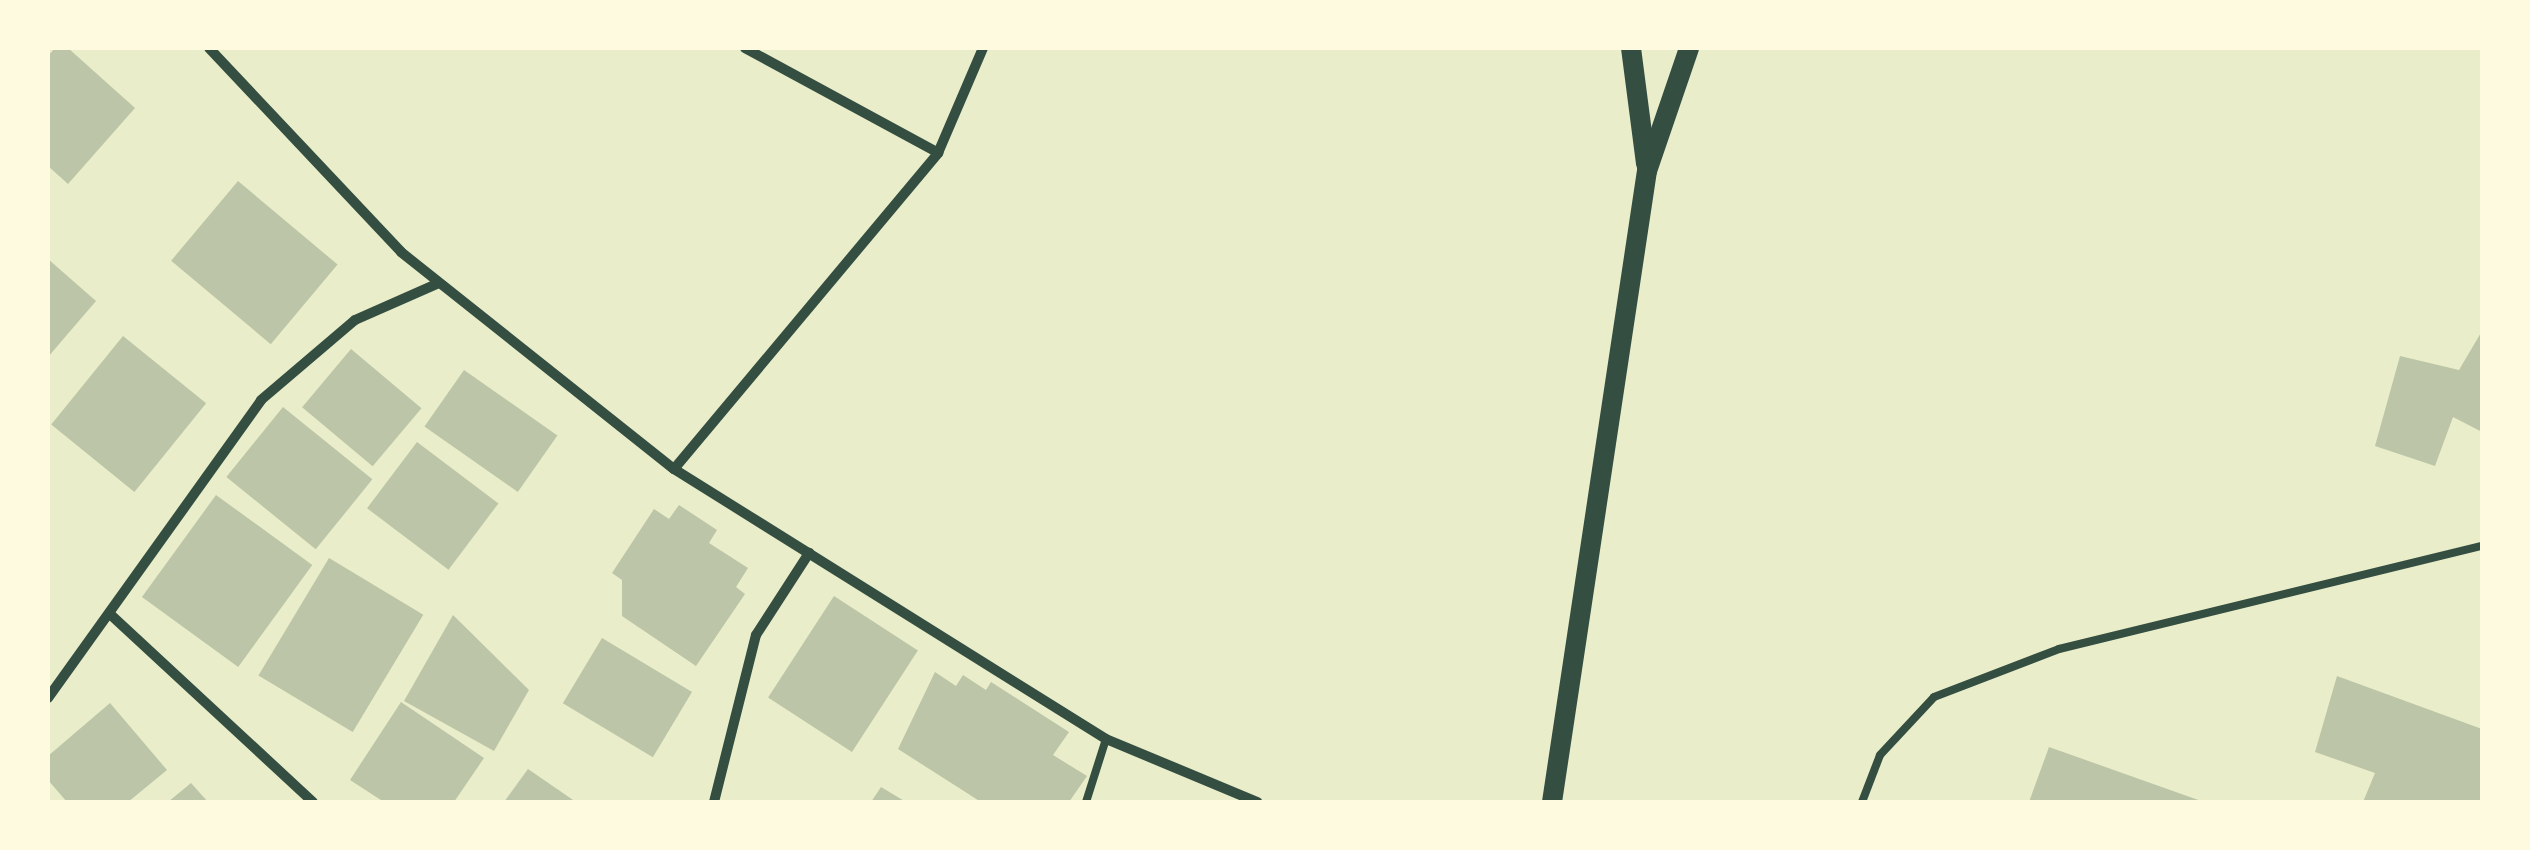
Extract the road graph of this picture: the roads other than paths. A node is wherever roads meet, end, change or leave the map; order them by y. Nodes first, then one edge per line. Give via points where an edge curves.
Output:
1 (209, 48) edge
2 (745, 48) edge
3 (982, 48) edge
4 (1631, 48) edge
5 (1689, 48) edge
6 (938, 153) junction
7 (1647, 172) junction
8 (439, 283) junction
9 (674, 469) junction
10 (2482, 546) edge
11 (809, 553) junction
12 (112, 615) junction
13 (48, 698) edge
14 (1106, 738) junction
15 (313, 802) edge
16 (714, 802) edge
17 (1086, 802) edge
18 (1257, 802) edge
19 (1552, 802) edge
20 (1862, 802) edge

1 - 8 street
2 - 6 street
3 - 6 street
4 - 7 main road
5 - 7 main road
6 - 9 street
7 - 19 main road
8 - 9 street
8 - 12 street via 354,320 261,400
9 - 11 street
10 - 20 lane via 2059,649 1934,697 1880,755
11 - 14 street
11 - 16 street via 756,635
12 - 13 street
12 - 15 street
14 - 17 lane
14 - 18 street

